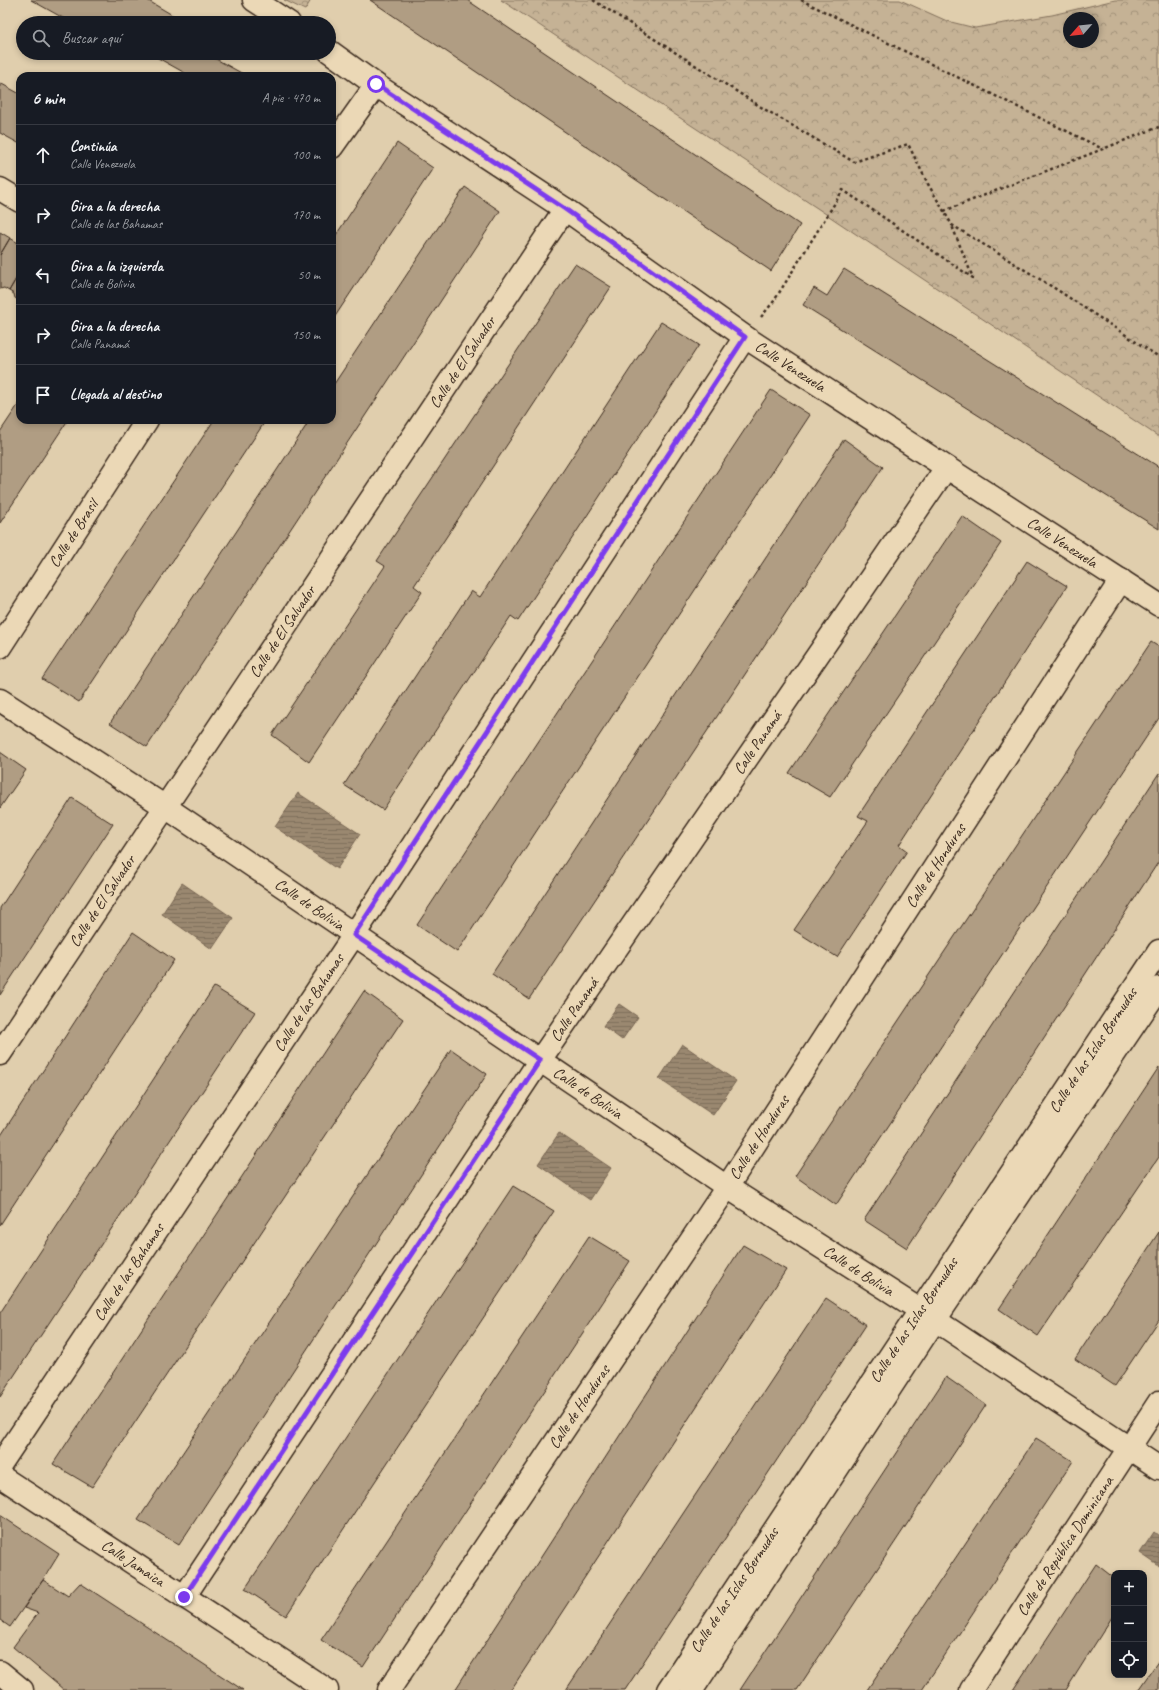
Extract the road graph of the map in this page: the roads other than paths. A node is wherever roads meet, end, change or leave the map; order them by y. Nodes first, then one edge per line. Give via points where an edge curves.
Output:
1 (261, 2) edge
2 (280, 16) edge
3 (336, 56) edge
4 (376, 84) junction
5 (336, 142) edge
6 (0, 189) edge
7 (16, 199) edge
8 (565, 209) junction
9 (745, 337) junction
10 (144, 424) edge
11 (946, 468) junction
12 (1121, 580) junction
13 (1159, 605) edge
14 (0, 647) edge
15 (0, 700) edge
16 (164, 806) junction
17 (354, 935) junction
18 (1159, 951) edge
19 (1159, 988) edge
20 (0, 1054) edge
21 (540, 1060) junction
22 (727, 1187) junction
23 (928, 1315) junction
24 (1159, 1402) edge
25 (1129, 1448) junction
26 (0, 1465) edge
27 (1159, 1468) edge
28 (0, 1476) edge
29 (184, 1597) junction
30 (0, 1672) edge
31 (22, 1690) edge
32 (327, 1690) edge
33 (389, 1690) edge
34 (668, 1690) edge
35 (692, 1690) edge
36 (971, 1690) edge

1 - 2 street
3 - 4 street, Calle Venezuela
4 - 5 street
4 - 8 street, Calle Venezuela
6 - 7 street
8 - 9 street, Calle Venezuela
8 - 16 street, Calle de El Salvador
9 - 11 street, Calle Venezuela
9 - 17 street, Calle de las Bahamas
10 - 14 street, Calle de Brasil
11 - 12 street, Calle Venezuela
11 - 21 street, Calle Panamá
12 - 13 street, Calle Venezuela
12 - 22 street, Calle de Honduras
15 - 16 street, Calle de Bolivia
16 - 17 street, Calle de Bolivia
16 - 20 street, Calle de El Salvador
17 - 21 street, Calle de Bolivia
17 - 26 street, Calle de las Bahamas
18 - 23 street, Calle de las Islas Bermudas
19 - 23 street, Calle de las Islas Bermudas
21 - 22 street, Calle de Bolivia
21 - 29 street, Calle Panamá
22 - 23 street, Calle de Bolivia
22 - 33 street, Calle de Honduras
23 - 25 street, Calle de Bolivia
23 - 34 street, Calle de las Islas Bermudas
23 - 35 street, Calle de las Islas Bermudas
24 - 25 street, Calle de República Dominicana
25 - 27 street, Calle de Bolivia
25 - 36 street, Calle de República Dominicana
28 - 29 street, Calle Jamaica
29 - 32 street, Calle Jamaica
30 - 31 street

